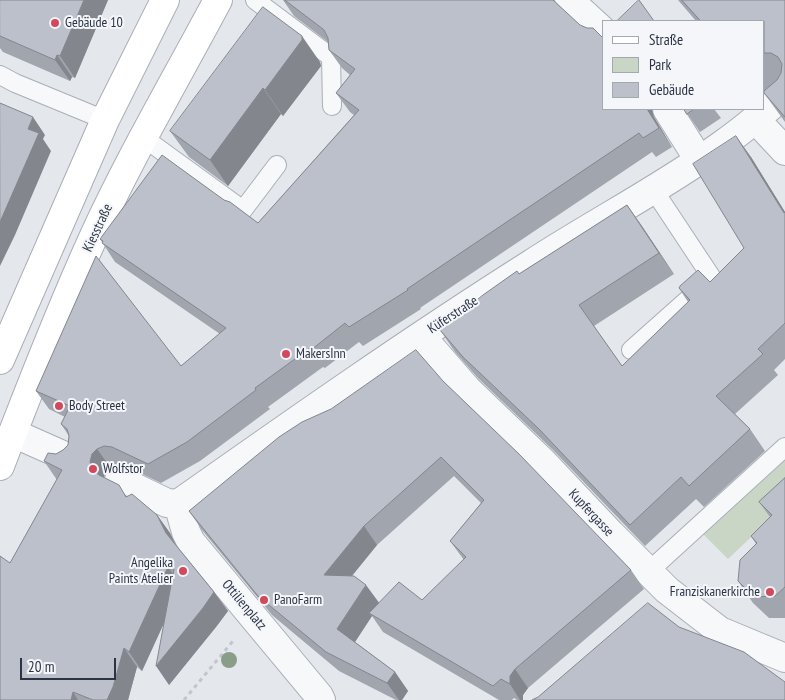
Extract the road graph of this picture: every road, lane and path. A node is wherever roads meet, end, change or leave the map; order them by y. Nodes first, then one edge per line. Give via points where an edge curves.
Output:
1 (165, 0) edge
2 (218, 0) edge
3 (255, 0) edge
4 (569, 0) edge
5 (602, 30) edge
6 (0, 75) edge
7 (785, 94) edge
8 (332, 106) dead end
9 (668, 110) edge
10 (105, 120) junction
11 (756, 120) junction
12 (144, 138) junction
13 (785, 151) edge
14 (699, 160) junction
15 (277, 165) dead end
16 (653, 189) junction
17 (420, 336) junction
18 (631, 350) dead end
19 (0, 360) edge
20 (13, 432) junction
21 (785, 448) edge
22 (67, 457) edge
23 (0, 466) edge
24 (119, 480) dead end
25 (178, 504) junction
26 (655, 588) junction
27 (245, 608) junction
28 (785, 658) edge
29 (184, 700) edge
30 (321, 700) edge

1 - 10 main road
2 - 12 main road, Kiesstraße
3 - 8 lane via 332,57
4 - 5 street
6 - 10 lane
7 - 11 street, Küferstraße
9 - 14 street
10 - 19 main road
11 - 13 street
11 - 14 street, Küferstraße
12 - 15 lane via 243,210
12 - 20 main road, Kiesstraße via 85,255
14 - 16 street, Küferstraße
16 - 17 street, Küferstraße
16 - 18 lane via 712,278
17 - 25 street, Küferstraße via 332,394
17 - 26 street, Kupfergasse via 467,389 544,462
20 - 22 street
20 - 23 main road, Kiesstraße
21 - 26 lane
24 - 25 street via 167,503
25 - 27 street, Ottilienplatz via 191,542
26 - 28 street, Kupfergasse via 720,631
27 - 29 path
27 - 30 street, Ottilienplatz

